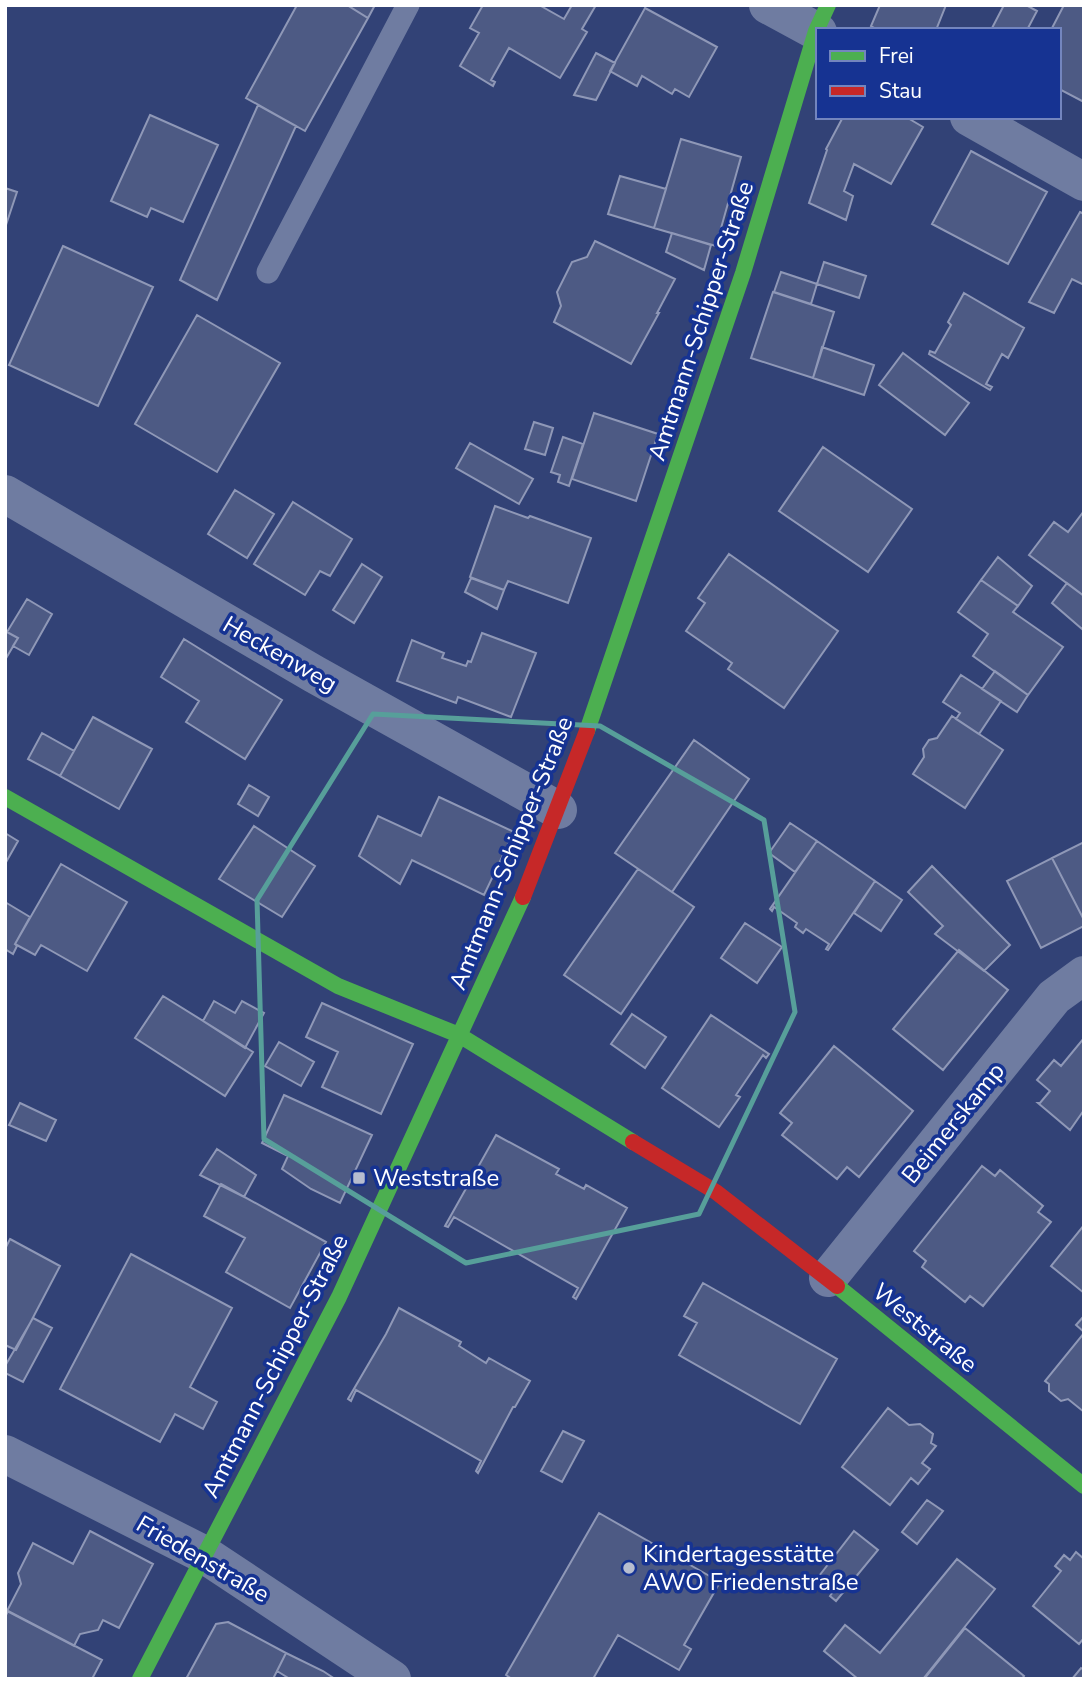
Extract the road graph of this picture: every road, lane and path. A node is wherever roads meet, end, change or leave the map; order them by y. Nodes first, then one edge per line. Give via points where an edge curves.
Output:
1 (408, 5) edge
2 (768, 5) edge
3 (821, 23) edge
4 (816, 39) edge
5 (972, 119) edge
6 (1084, 182) edge
7 (268, 272) dead end
8 (5, 494) edge
9 (5, 797) edge
10 (558, 810) junction
11 (1084, 975) edge
12 (460, 1035) junction
13 (828, 1278) junction
14 (5, 1454) edge
15 (1084, 1486) edge
16 (205, 1555) junction
17 (140, 1679) edge
18 (392, 1679) edge

1 - 7 lane
2 - 3 street
4 - 10 street, Amtmann-Schipper-Straße via 743,273
5 - 6 street
8 - 10 street, Heckenweg
9 - 12 street, Weststraße via 338,986
10 - 12 street, Amtmann-Schipper-Straße
11 - 13 street, Beimerskamp via 1054,997
12 - 13 street, Weststraße via 716,1192
12 - 16 street, Amtmann-Schipper-Straße via 339,1297
13 - 15 street, Weststraße
14 - 16 street, Friedenstraße
16 - 17 street, Amtmann-Schipper-Straße
16 - 18 street, Friedenstraße

